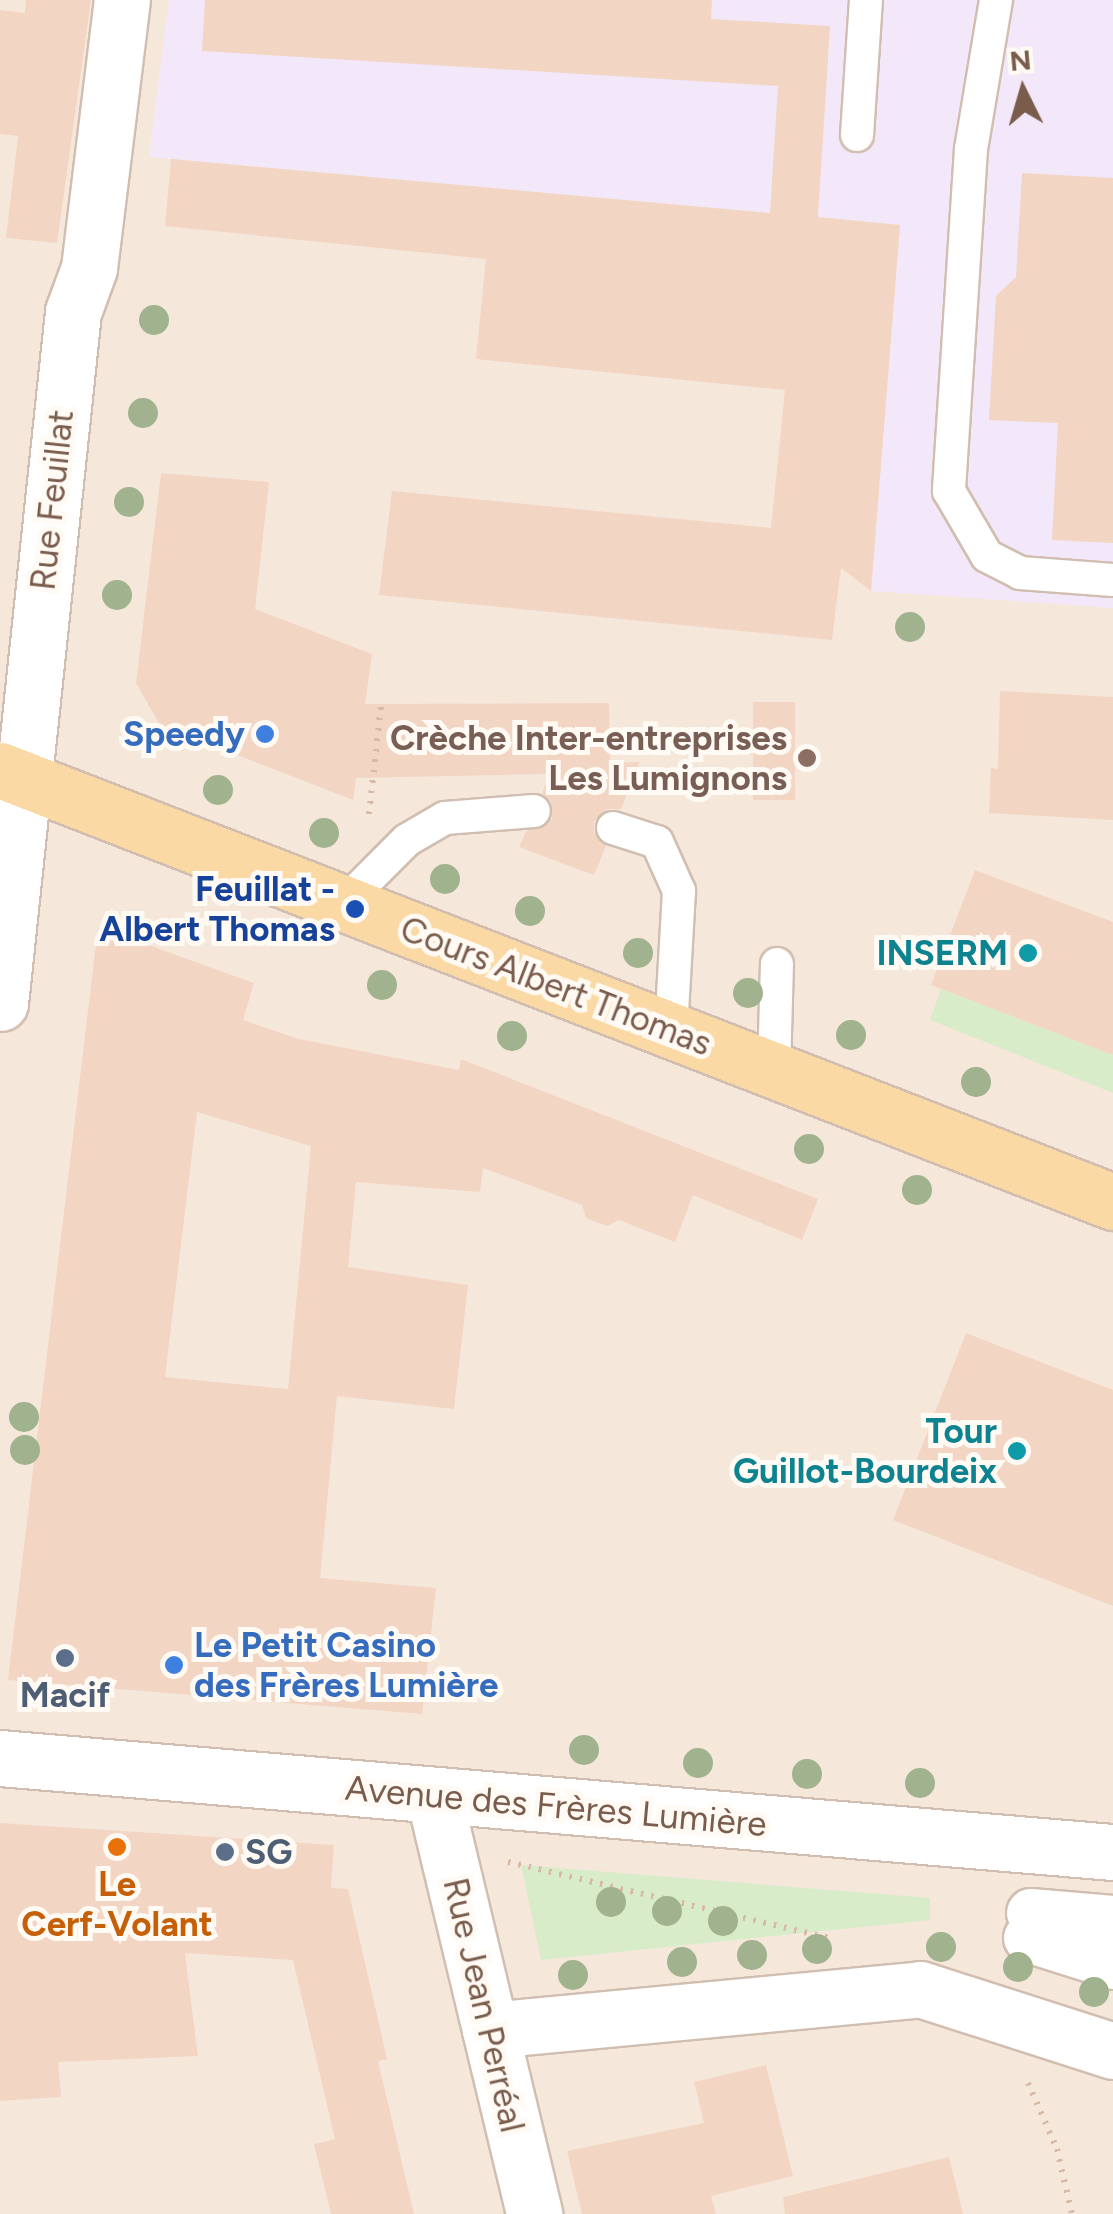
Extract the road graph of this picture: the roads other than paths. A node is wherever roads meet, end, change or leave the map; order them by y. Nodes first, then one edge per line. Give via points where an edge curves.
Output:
1 (122, 0) edge
2 (866, 0) edge
3 (996, 0) edge
4 (857, 135) dead end
5 (1113, 580) edge
6 (13, 776) edge
7 (534, 810) dead end
8 (613, 828) dead end
9 (344, 904) junction
10 (777, 964) dead end
11 (0, 1003) edge
12 (672, 1031) junction
13 (774, 1070) junction
14 (1113, 1202) edge
15 (0, 1758) edge
16 (434, 1796) junction
17 (1113, 1852) edge
18 (1113, 1920) edge
19 (1113, 1965) edge
20 (490, 2030) junction
21 (1113, 2051) edge
22 (534, 2214) edge

1 - 6 street, Rue Feuillat via 90,268 73,312
2 - 4 lane
3 - 5 lane via 971,149 949,491 986,556 1020,574
6 - 9 main road, Cours Albert Thomas
6 - 11 street, Rue Feuillat
7 - 9 lane via 445,818 407,840
8 - 12 lane via 657,842 679,891
9 - 12 main road, Cours Albert Thomas
10 - 13 lane
12 - 13 main road, Cours Albert Thomas
13 - 14 main road, Cours Albert Thomas
15 - 16 street, Avenue des Frères Lumière
16 - 17 street, Avenue des Frères Lumière
16 - 20 street, Rue Jean Perréal
18 - 19 street via 1029,1925
20 - 21 street via 920,1989
20 - 22 street, Rue Jean Perréal

